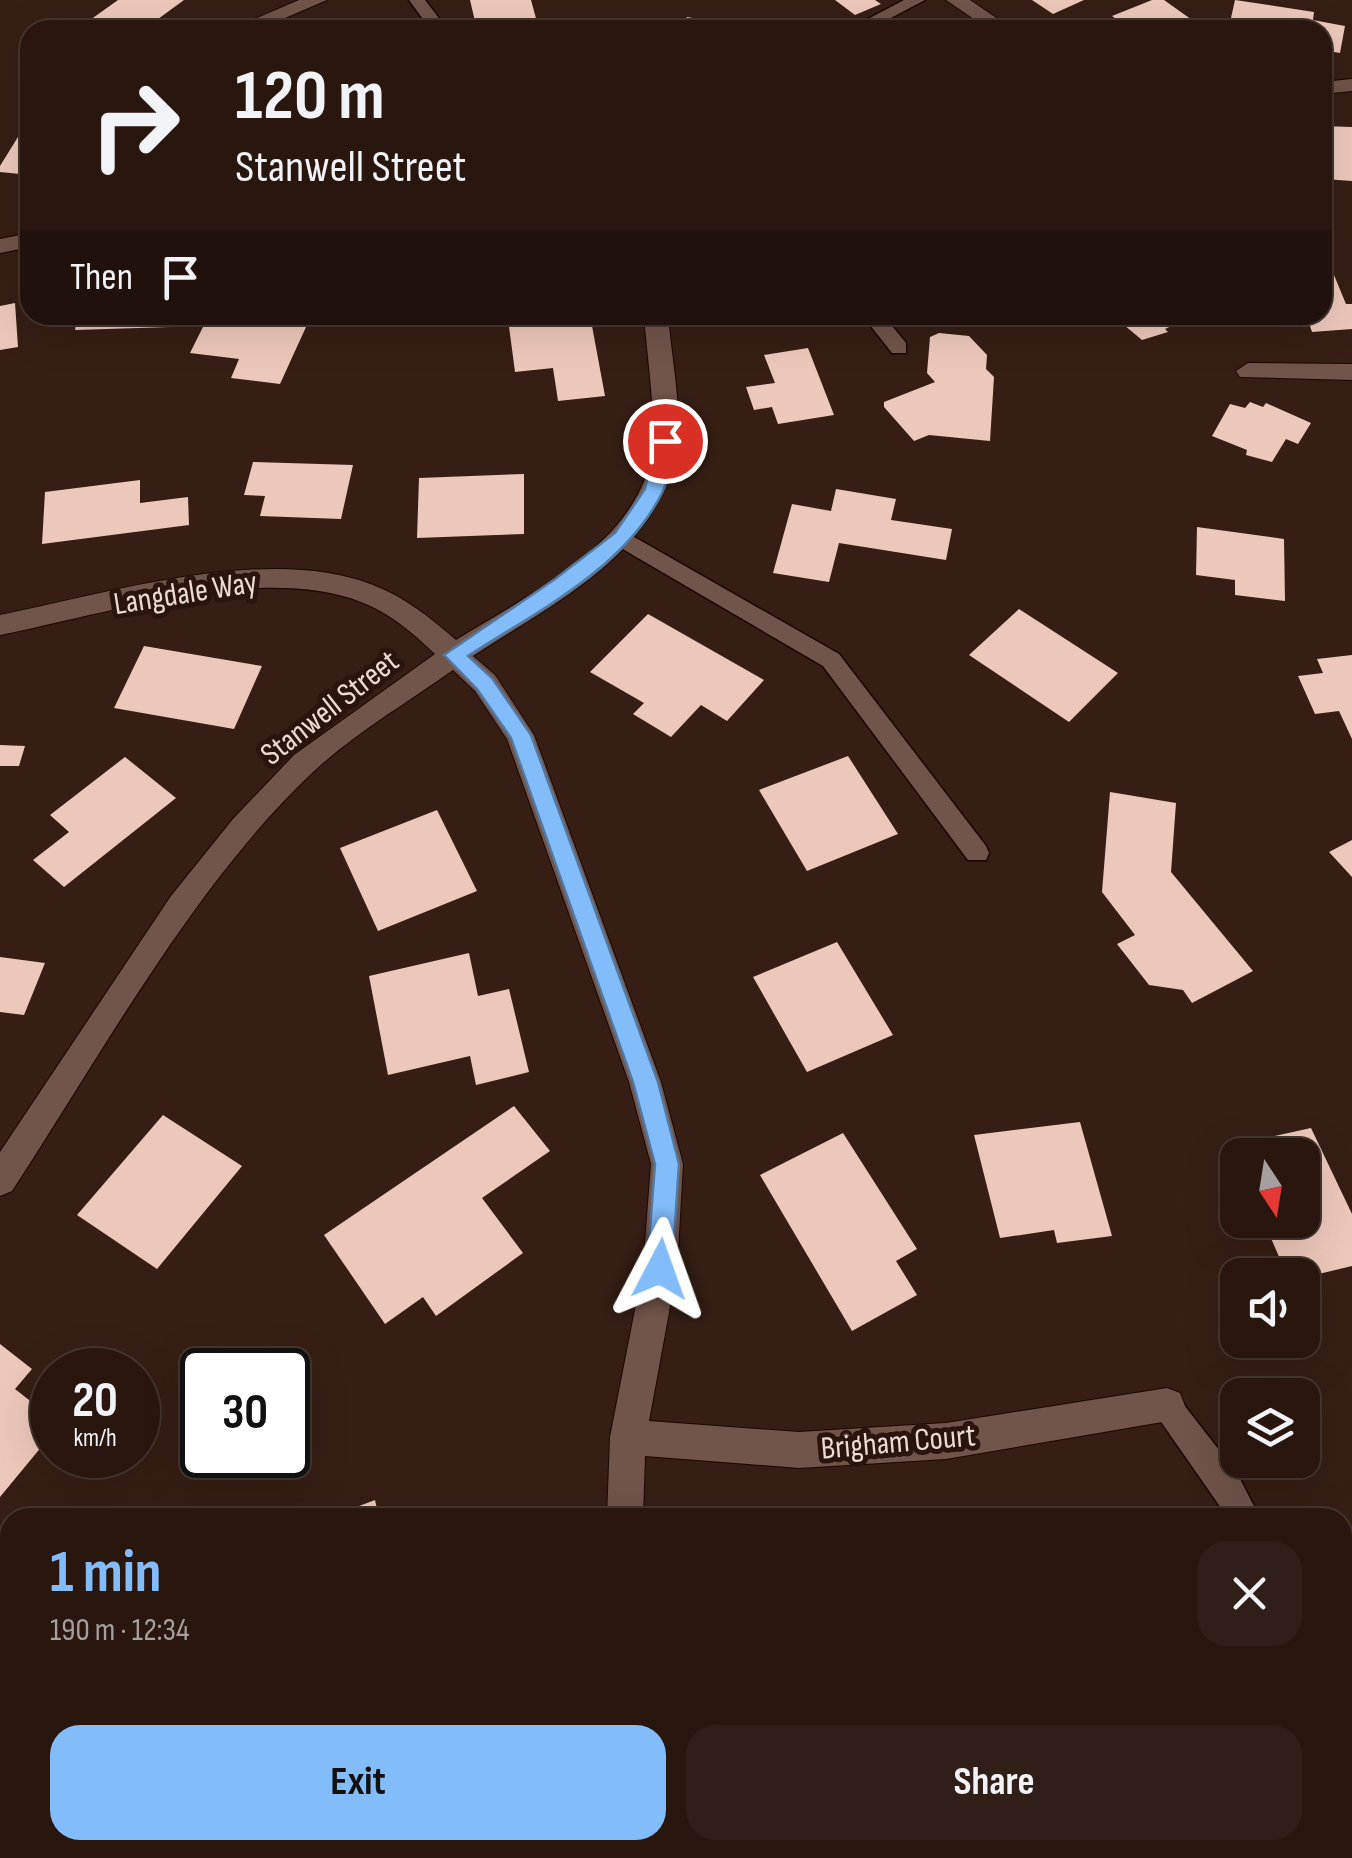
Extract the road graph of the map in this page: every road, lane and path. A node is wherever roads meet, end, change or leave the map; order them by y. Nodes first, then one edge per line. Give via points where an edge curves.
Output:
1 (316, 0) edge
2 (417, 0) edge
3 (917, 0) edge
4 (956, 0) edge
5 (265, 20) edge
6 (432, 20) edge
7 (876, 20) edge
8 (988, 20) edge
9 (657, 325) edge
10 (880, 325) edge
11 (899, 348) dead end
12 (1248, 371) dead end
13 (1352, 372) edge
14 (622, 538) junction
15 (0, 625) edge
16 (454, 655) junction
17 (977, 853) dead end
18 (0, 1180) edge
19 (1167, 1406) joint
20 (628, 1437) junction
21 (626, 1508) edge
22 (1239, 1508) edge

1 - 5 street
2 - 6 lane
3 - 7 lane
4 - 8 street
9 - 14 street, Stanwell Street via 665,441 654,490
10 - 11 lane
12 - 13 street
14 - 16 street, Stanwell Street
14 - 17 lane via 831,660
15 - 16 street, Langdale Way via 240,578 304,581 365,592 411,616
16 - 18 street, Stanwell Street via 304,763 243,827 182,905
16 - 20 street, Langdale Way via 485,683 520,735 646,1082 667,1164 660,1269
19 - 20 street, Brigham Court via 946,1441 798,1450
19 - 22 lane
20 - 21 street, Langdale Way

